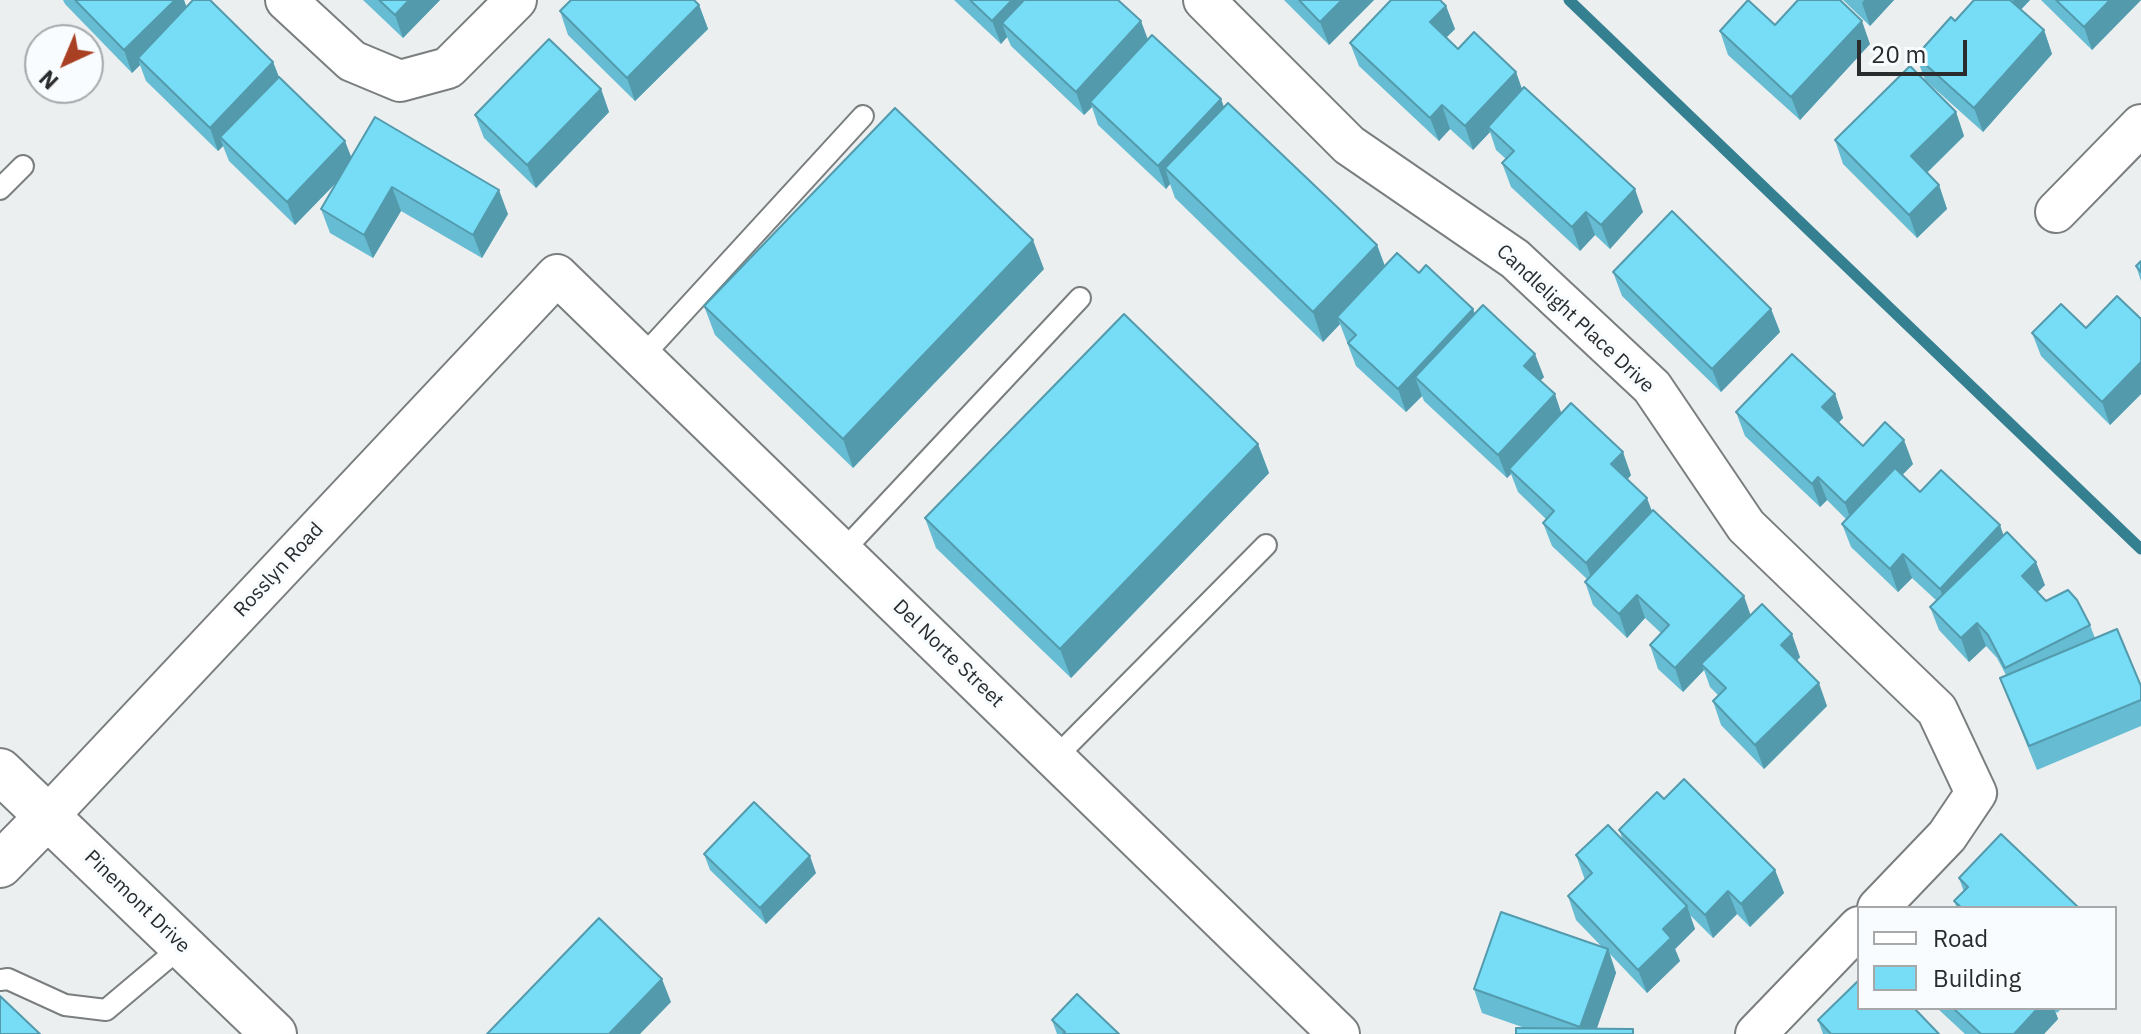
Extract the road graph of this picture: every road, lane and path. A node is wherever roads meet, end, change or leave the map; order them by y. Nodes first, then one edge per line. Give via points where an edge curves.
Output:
1 (286, 0) edge
2 (516, 0) edge
3 (1204, 0) edge
4 (863, 116) dead end
5 (2141, 125) edge
6 (23, 166) dead end
7 (0, 189) edge
8 (2056, 212) dead end
9 (557, 275) joint
10 (1080, 298) dead end
11 (642, 357) junction
12 (1266, 545) dead end
13 (842, 552) junction
14 (1055, 758) junction
15 (0, 771) edge
16 (48, 816) junction
17 (0, 865) edge
18 (1880, 906) edge
19 (1857, 929) edge
20 (182, 946) junction
21 (0, 980) edge
22 (274, 1034) edge
23 (1339, 1034) edge
24 (1756, 1034) edge

1 - 2 street via 352,61 400,81 448,68
3 - 18 street, Candlelight Place Drive via 1349,145 1515,259 1652,387 1746,526 1937,710 1976,793 1947,836
4 - 11 lane
5 - 8 street
6 - 7 lane
9 - 11 street, Del Norte Street
9 - 16 street, Rosslyn Road
10 - 13 lane
11 - 13 street, Del Norte Street
12 - 14 lane
13 - 14 street, Del Norte Street
14 - 23 street, Del Norte Street
15 - 16 main road, Pinemont Drive
16 - 17 main road, Rosslyn Road
16 - 20 main road, Pinemont Drive
19 - 24 street
20 - 21 lane via 106,1010 65,1005
20 - 22 main road, Pinemont Drive

